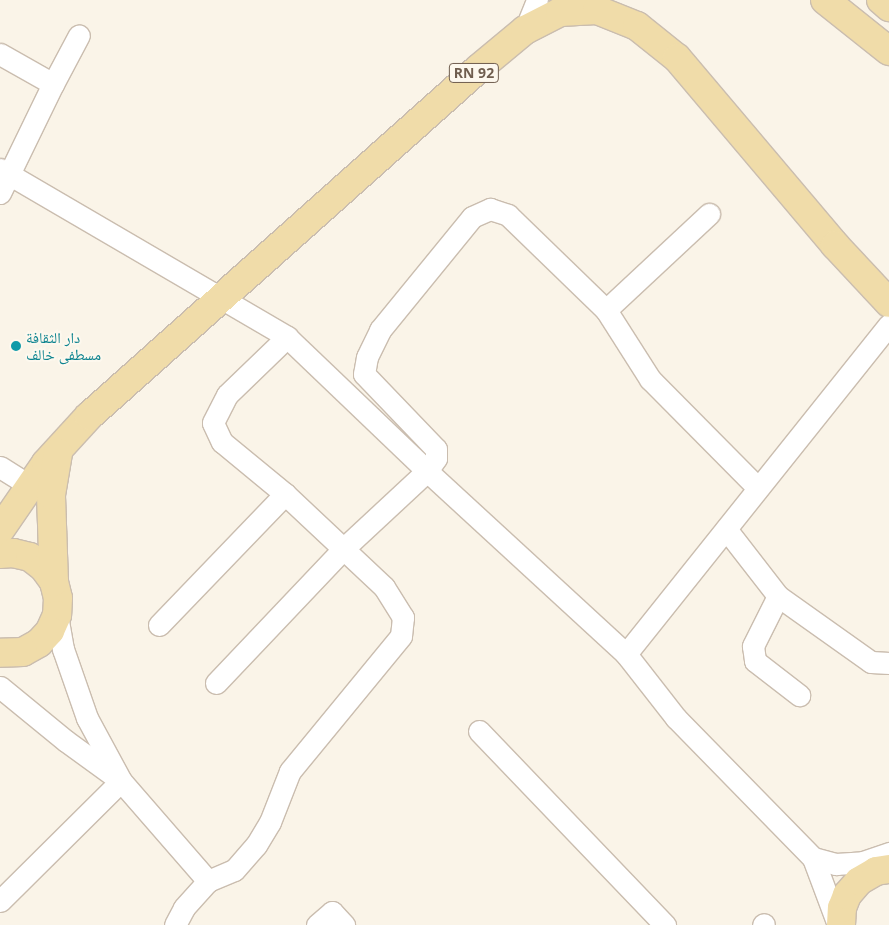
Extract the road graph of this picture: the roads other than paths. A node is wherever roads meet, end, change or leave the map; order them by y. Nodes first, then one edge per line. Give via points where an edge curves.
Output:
1 (537, 0) edge
2 (825, 0) edge
3 (880, 0) edge
4 (575, 6) edge
5 (889, 7) edge
6 (525, 30) junction
7 (80, 35) dead end
8 (889, 51) edge
9 (0, 54) edge
10 (53, 84) junction
11 (5, 172) edge
12 (0, 193) edge
13 (709, 214) dead end
14 (221, 299) junction
15 (889, 303) edge
16 (606, 310) junction
17 (889, 324) edge
18 (287, 337) junction
19 (59, 449) junction
20 (0, 467) edge
21 (427, 470) junction
22 (30, 486) junction
23 (758, 488) junction
24 (286, 494) junction
25 (726, 529) junction
26 (0, 530) edge
27 (342, 550) junction
28 (0, 554) edge
29 (54, 582) junction
30 (778, 596) junction
31 (57, 615) junction
32 (159, 625) dead end
33 (0, 653) edge
34 (626, 654) junction
35 (889, 663) edge
36 (216, 682) dead end
37 (0, 688) edge
38 (799, 695) dead end
39 (479, 731) dead end
40 (121, 781) junction
41 (889, 854) edge
42 (813, 858) junction
43 (889, 869) edge
44 (208, 881) junction
45 (859, 881) junction
46 (3, 894) edge
47 (175, 925) edge
48 (317, 925) edge
49 (344, 925) edge
50 (665, 925) edge
51 (840, 925) edge

1 - 6 street
2 - 8 main road
3 - 5 main road
4 - 6 main road, RN 92
4 - 15 main road, RN 92 via 597,10 637,26 677,58 835,246
6 - 14 main road, RN 92
7 - 10 street
9 - 10 street
10 - 11 street
11 - 12 street
11 - 14 street
13 - 16 street
14 - 18 street
14 - 19 main road, RN 92 via 89,416
16 - 21 street via 508,215 490,208 472,217 380,330 367,356 364,374 436,449 436,458
16 - 23 street via 650,379
17 - 23 street
18 - 21 street
18 - 24 street via 227,395 213,423 222,442
19 - 22 main road
19 - 29 main road via 50,495
20 - 22 street
21 - 27 street
21 - 34 street
22 - 26 main road
23 - 25 street
24 - 27 street
24 - 32 street
25 - 30 street
25 - 34 street
27 - 36 street
27 - 44 street via 384,587 403,617 402,636 290,771 270,822 256,845 234,870
28 - 29 main road via 30,557
29 - 31 main road via 58,598
30 - 35 street via 871,662
30 - 38 street via 753,646 755,661
31 - 33 main road via 39,644 24,652
31 - 40 street via 63,649 87,718
34 - 42 street via 676,718
37 - 40 street
39 - 50 street
40 - 44 street
40 - 46 street
41 - 42 street via 863,862 836,864
41 - 45 main road
42 - 51 street
43 - 45 main road via 876,871
44 - 47 street via 184,908
45 - 51 main road via 847,895
48 - 49 street via 332,912

